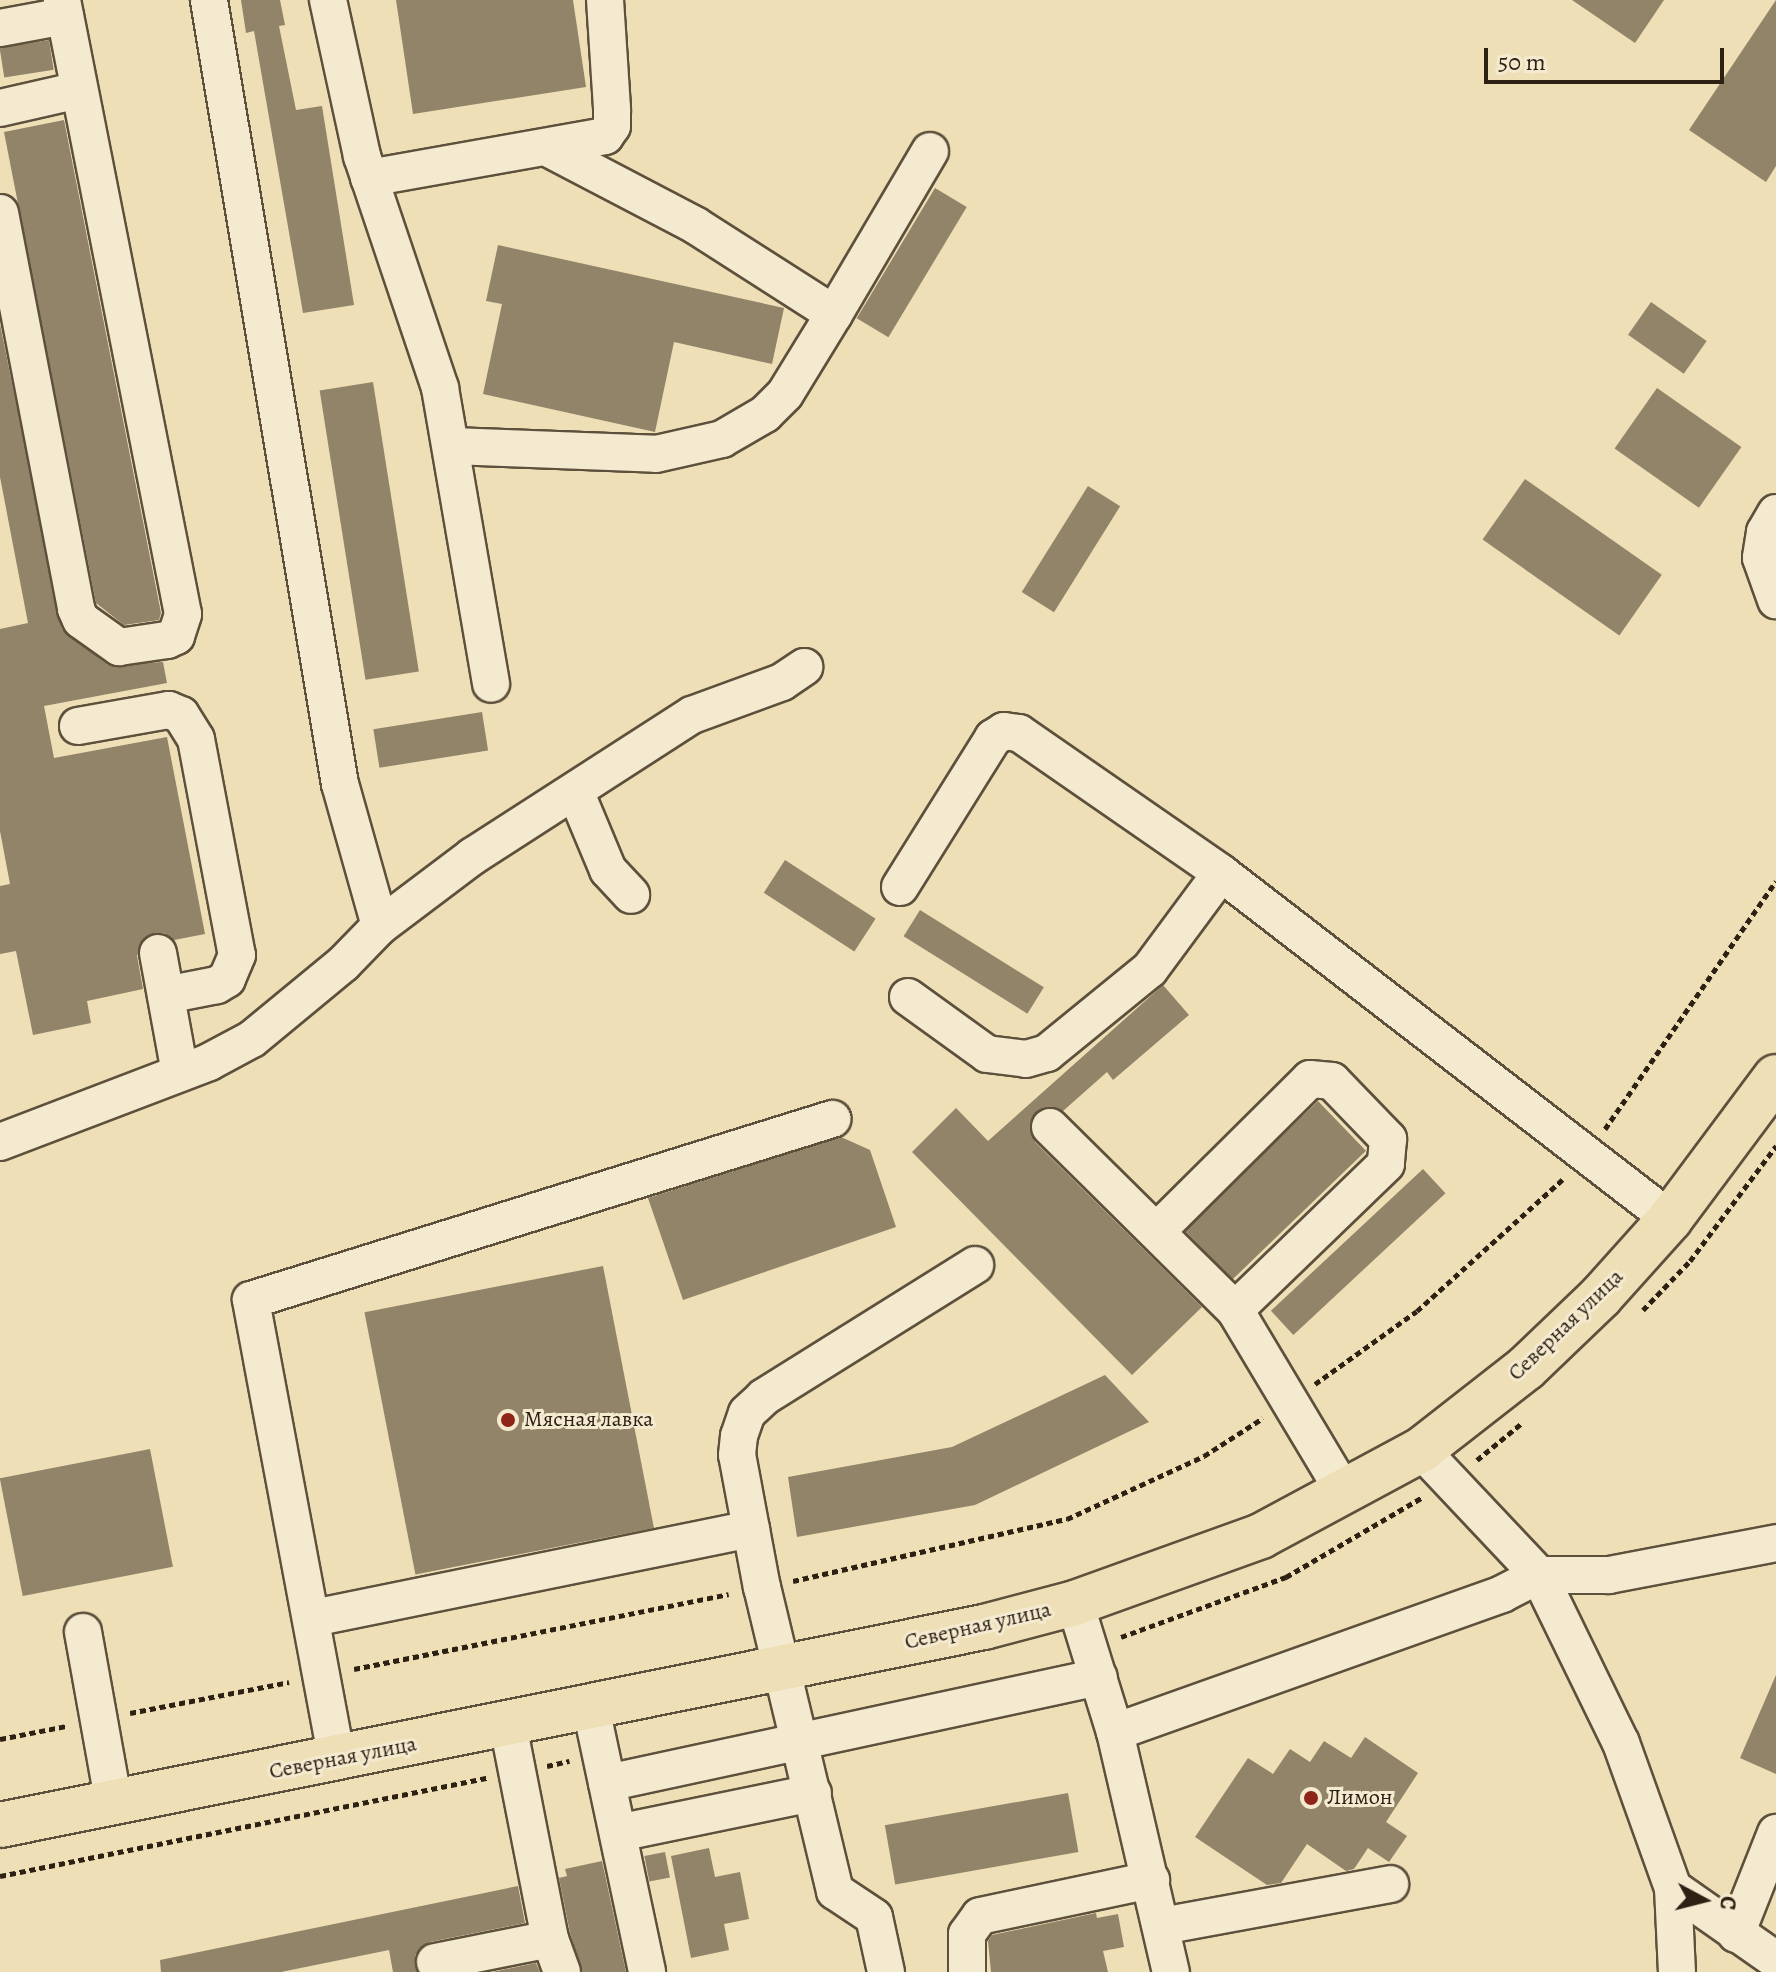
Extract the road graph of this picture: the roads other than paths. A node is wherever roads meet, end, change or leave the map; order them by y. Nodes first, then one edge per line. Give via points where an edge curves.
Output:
1 (209, 0) edge
2 (328, 0) edge
3 (605, 0) edge
4 (64, 8) edge
5 (0, 28) edge
6 (79, 90) junction
7 (0, 108) edge
8 (548, 148) junction
9 (930, 151) dead end
10 (369, 178) junction
11 (0, 213) edge
12 (834, 314) junction
13 (452, 446) junction
14 (1776, 513) edge
15 (1776, 600) edge
16 (804, 667) dead end
17 (491, 684) dead end
18 (78, 726) dead end
19 (575, 791) junction
20 (1221, 873) junction
21 (900, 887) dead end
22 (631, 895) dead end
23 (380, 926) junction
24 (158, 953) dead end
25 (166, 995) junction
26 (908, 997) dead end
27 (180, 1073) junction
28 (1776, 1077) edge
29 (832, 1119) dead end
30 (1050, 1127) dead end
31 (0, 1142) edge
32 (1670, 1219) junction
33 (1158, 1230) junction
34 (975, 1265) dead end
35 (1235, 1310) junction
36 (1421, 1450) junction
37 (1345, 1494) junction
38 (751, 1529) junction
39 (1776, 1543) edge
40 (1539, 1575) junction
41 (1075, 1603) junction
42 (313, 1618) junction
43 (83, 1632) dead end
44 (782, 1669) junction
45 (1099, 1677) junction
46 (591, 1708) junction
47 (508, 1725) junction
48 (1115, 1732) junction
49 (801, 1741) junction
50 (337, 1760) junction
51 (607, 1783) junction
52 (813, 1793) junction
53 (114, 1804) junction
54 (0, 1825) edge
55 (618, 1833) junction
56 (1776, 1833) edge
57 (1151, 1880) junction
58 (1390, 1884) dead end
59 (1673, 1888) junction
60 (1162, 1926) junction
61 (1736, 1934) junction
62 (550, 1939) junction
63 (1776, 1960) edge
64 (457, 1963) edge
65 (562, 1972) edge
66 (647, 1972) edge
67 (886, 1972) edge
68 (967, 1972) edge
69 (1171, 1972) edge
70 (1677, 1972) edge

1 - 23 lane via 340,784
2 - 10 lane via 350,114
3 - 8 lane via 612,126 589,141
4 - 5 lane
4 - 6 lane
6 - 7 lane
6 - 11 lane via 183,614 176,636 167,640 119,647 81,620 76,609
8 - 10 lane
8 - 12 lane via 683,218
9 - 12 lane
10 - 13 lane via 427,345
12 - 13 lane via 785,394 765,414 722,439 656,454
13 - 17 lane
14 - 15 lane via 1765,532 1761,558
16 - 19 lane via 782,682 692,715
18 - 25 lane via 169,710 181,715 196,739 237,955 227,979 217,985
19 - 22 lane via 608,870
19 - 23 lane via 473,856
20 - 21 lane via 1019,733 1004,731 993,738
20 - 26 lane via 1150,969 1047,1053 1026,1059 987,1054
20 - 32 lane
23 - 27 lane via 278,1020 219,1057
24 - 25 lane
25 - 27 lane
27 - 31 lane
28 - 32 main road, Северная улица
29 - 42 lane via 251,1300
30 - 33 lane
32 - 36 main road, Северная улица via 1526,1368
33 - 35 lane
33 - 35 lane via 1310,1079 1332,1081 1388,1139 1386,1164
34 - 38 lane via 764,1397 747,1413 737,1455
35 - 37 lane
36 - 37 main road, Северная улица
36 - 40 lane
37 - 41 main road, Северная улица via 1217,1554
38 - 42 lane
38 - 44 lane
39 - 40 lane via 1609,1575
40 - 48 lane via 1502,1594
40 - 59 lane via 1608,1714
41 - 44 main road, Северная улица
41 - 45 lane
42 - 50 lane
43 - 53 lane
44 - 46 main road, Северная улица
44 - 49 lane
45 - 48 lane
45 - 49 lane
46 - 47 main road, Северная улица
46 - 51 lane
47 - 50 main road, Северная улица
47 - 62 lane
48 - 57 lane
49 - 51 lane
49 - 52 lane
50 - 53 main road, Северная улица
51 - 55 lane
52 - 55 lane
52 - 67 lane via 835,1891 874,1917
53 - 54 main road, Северная улица
55 - 66 lane
56 - 61 lane
57 - 60 lane
57 - 68 lane via 980,1916 967,1934
58 - 60 lane
59 - 61 lane
59 - 70 lane
60 - 69 lane
61 - 63 lane
62 - 64 lane
62 - 65 lane

